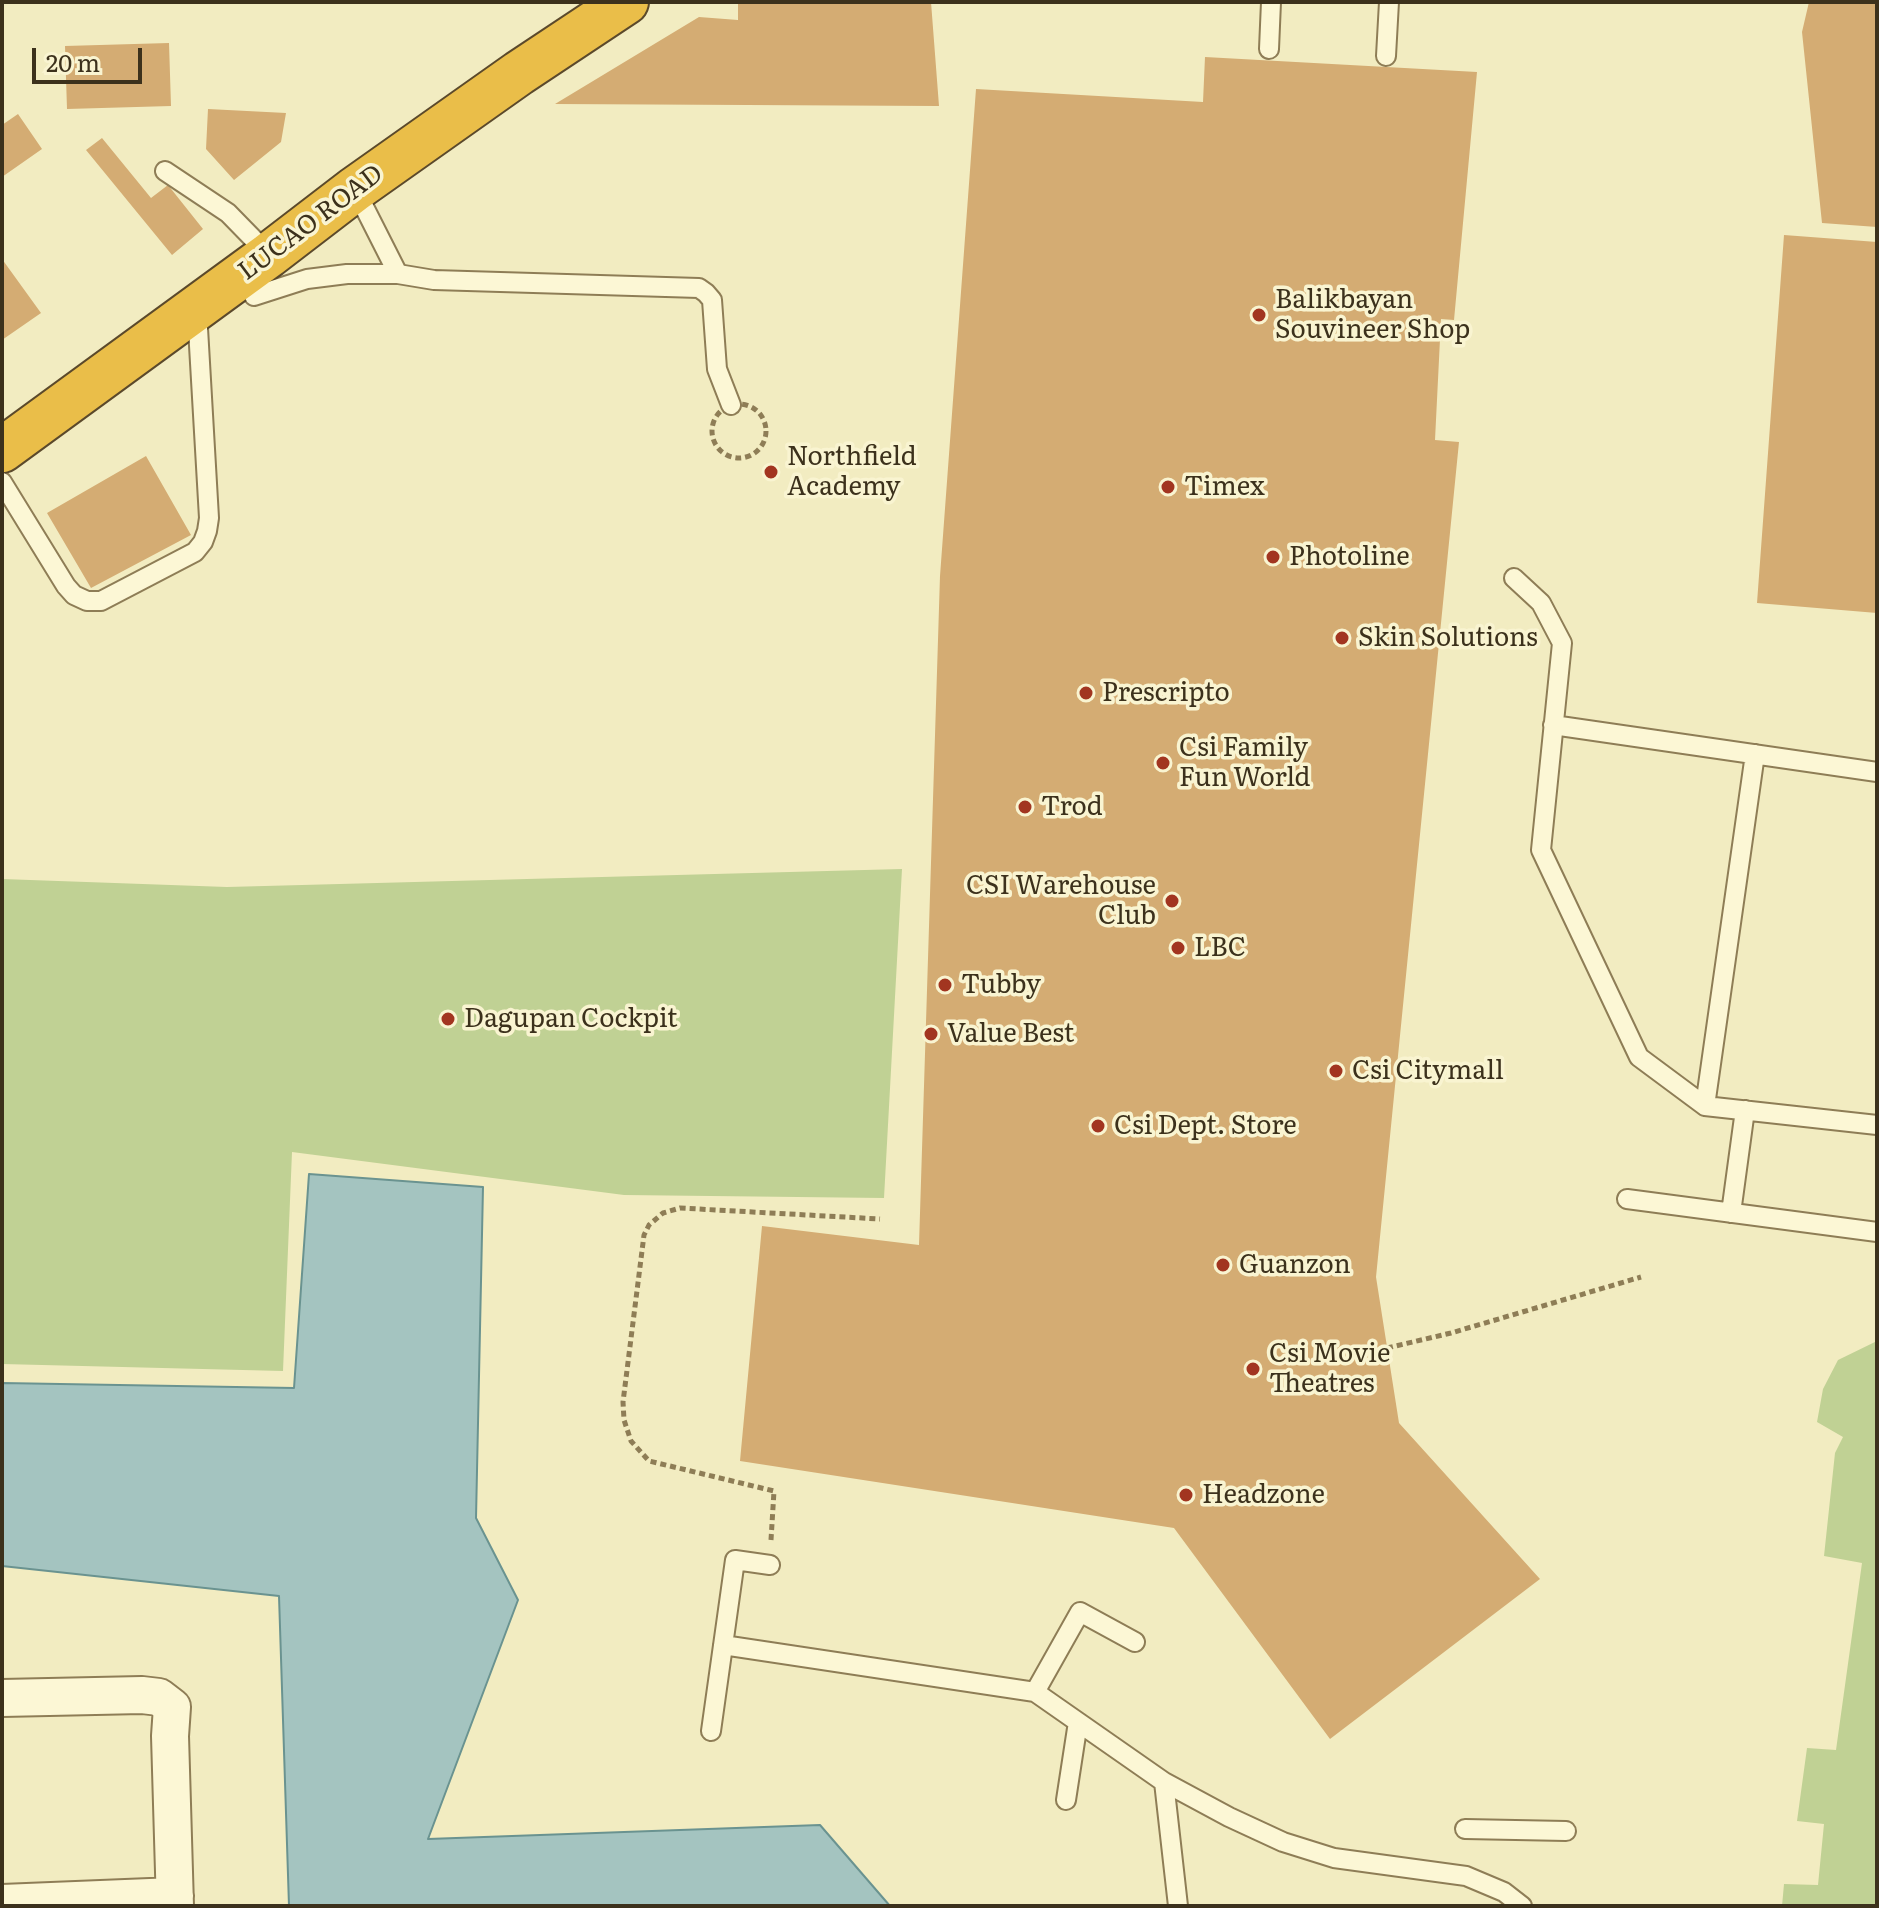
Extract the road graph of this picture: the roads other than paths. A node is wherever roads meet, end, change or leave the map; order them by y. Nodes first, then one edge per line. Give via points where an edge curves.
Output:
1 (626, 2) edge
2 (1271, 2) edge
3 (1389, 2) edge
4 (1269, 49) dead end
5 (1386, 56) dead end
6 (165, 171) dead end
7 (355, 189) junction
8 (269, 255) junction
9 (398, 274) junction
10 (254, 296) dead end
11 (197, 307) junction
12 (731, 405) dead end
13 (2, 450) edge
14 (2, 482) edge
15 (1514, 578) dead end
16 (1553, 725) junction
17 (1755, 754) junction
18 (1877, 772) edge
19 (1705, 1106) junction
20 (1745, 1110) junction
21 (1877, 1125) edge
22 (1627, 1199) dead end
23 (1731, 1213) junction
24 (1877, 1232) edge
25 (770, 1565) road end
26 (1135, 1642) dead end
27 (723, 1645) junction
28 (1035, 1692) junction
29 (2, 1698) edge
30 (1078, 1722) junction
31 (711, 1731) dead end
32 (1164, 1782) junction
33 (1066, 1800) dead end
34 (1465, 1829) dead end
35 (1566, 1831) dead end
36 (175, 1901) edge
37 (2, 1903) edge
38 (1178, 1906) edge
39 (1522, 1906) edge

1 - 7 highway, LUCAO ROAD
2 - 4 lane
3 - 5 lane
6 - 8 lane via 228,213
7 - 8 highway, LUCAO ROAD
7 - 9 lane
8 - 11 highway, LUCAO ROAD
9 - 10 lane via 307,279
9 - 12 lane via 434,280 699,288 712,300 717,369
11 - 13 highway, LUCAO ROAD
11 - 14 lane via 209,518 195,552 101,601 87,601 66,586
15 - 16 lane via 1541,603 1562,643
16 - 17 lane
16 - 19 lane via 1541,850 1639,1057
17 - 18 lane
17 - 19 lane
19 - 20 lane
20 - 21 lane
20 - 23 lane
22 - 23 lane
23 - 24 lane
25 - 27 lane via 735,1560
26 - 28 lane via 1080,1612
27 - 28 lane
27 - 31 lane
28 - 30 lane
29 - 36 street via 142,1695 159,1697 172,1707
30 - 32 lane
30 - 33 lane
32 - 38 lane
32 - 39 lane via 1283,1842 1334,1858 1466,1876
34 - 35 lane
36 - 37 street

